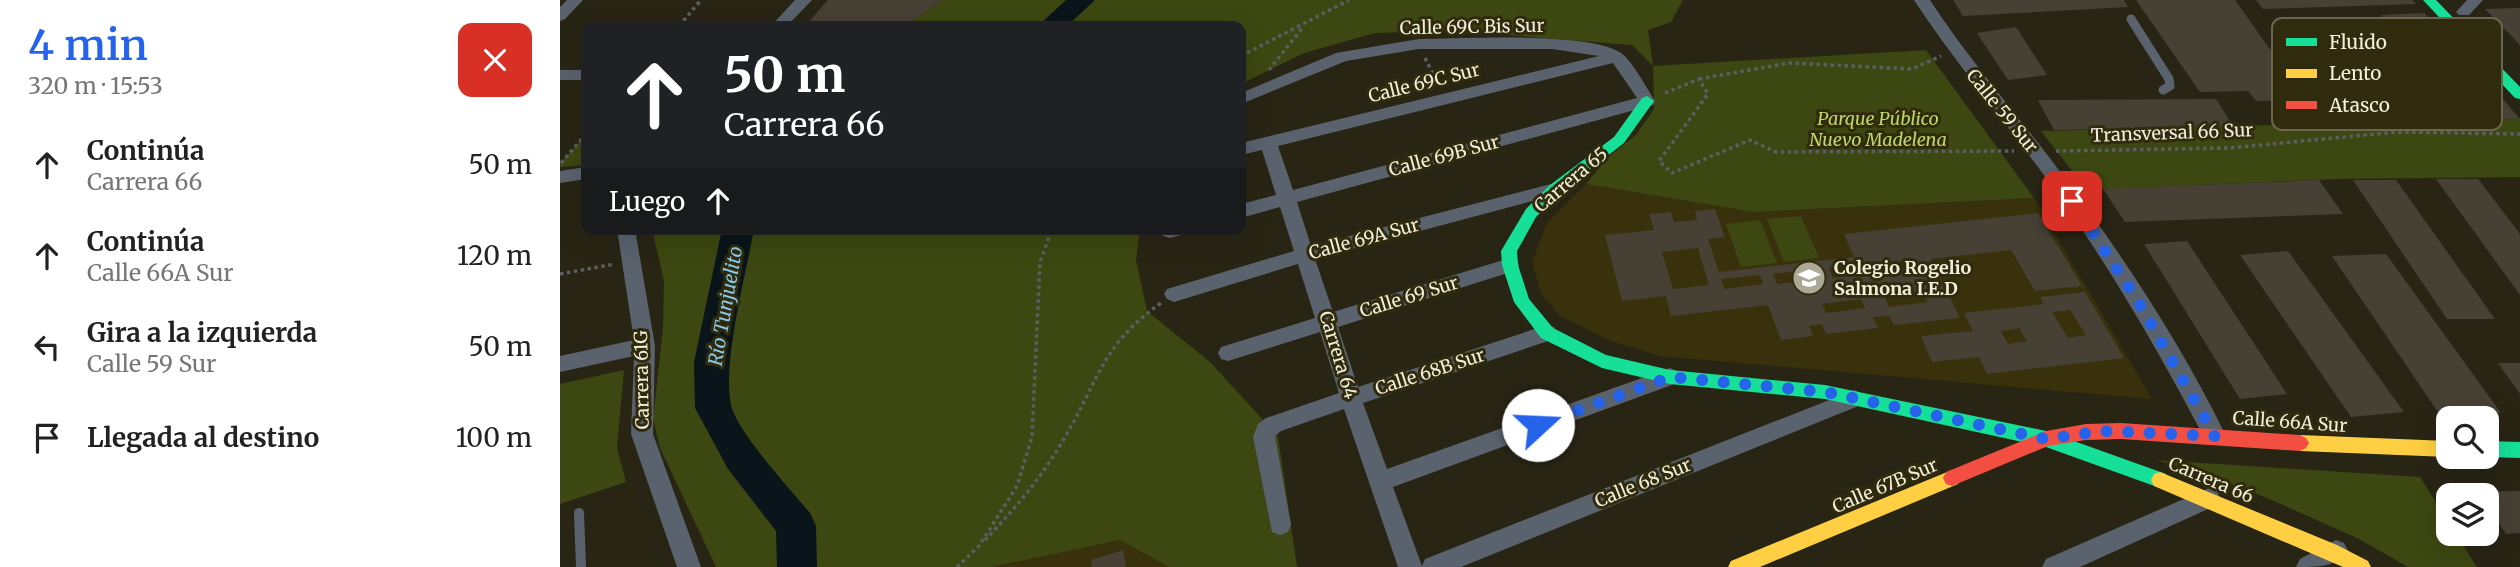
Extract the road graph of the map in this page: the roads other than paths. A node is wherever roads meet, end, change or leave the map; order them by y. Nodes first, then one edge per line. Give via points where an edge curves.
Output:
1 (575, 0) edge
2 (804, 0) edge
3 (1922, 0) edge
4 (2429, 0) edge
5 (2452, 0) edge
6 (2471, 11) edge
7 (560, 16) edge
8 (2446, 18) edge
9 (2131, 19) dead end
10 (784, 21) edge
11 (1617, 57) junction
12 (560, 75) edge
13 (581, 75) edge
14 (2502, 76) edge
15 (2163, 90) dead end
16 (2520, 95) edge
17 (1246, 96) edge
18 (1647, 101) junction
19 (1268, 142) junction
20 (1246, 148) edge
21 (581, 174) edge
22 (560, 177) edge
23 (1555, 189) junction
24 (1288, 198) junction
25 (1246, 210) edge
26 (627, 235) edge
27 (1305, 255) junction
28 (1510, 265) junction
29 (1174, 294) road end
30 (1328, 322) junction
31 (1547, 333) junction
32 (645, 346) junction
33 (1228, 353) dead end
34 (560, 364) edge
35 (1670, 377) junction
36 (1351, 398) junction
37 (1854, 399) junction
38 (2215, 436) junction
39 (2046, 439) junction
40 (2436, 449) edge
41 (2499, 449) edge
42 (2520, 450) edge
43 (1381, 481) junction
44 (2209, 498) junction
45 (579, 513) dead end
46 (1280, 525) dead end
47 (2336, 551) junction
48 (1769, 561) edge
49 (581, 567) edge
50 (689, 567) edge
51 (1410, 567) edge
52 (1433, 567) edge
53 (1738, 567) edge
54 (2054, 567) edge
55 (2308, 567) edge
56 (2361, 567) edge

1 - 7 street
2 - 10 street
3 - 38 street, Calle 59 Sur via 1954,50 2088,224
4 - 8 street
5 - 6 street
9 - 15 lane via 2168,79 2170,86
11 - 17 street, Calle 69C Bis Sur via 1552,44 1419,44 1342,57
11 - 18 street
11 - 19 street, Calle 69C Sur
12 - 13 street
14 - 16 street
18 - 23 street, Carrera 65 via 1619,141
18 - 24 street, Calle 69B Sur
19 - 20 street, Calle 69C Sur
19 - 24 street, Carrera 64
21 - 22 street
23 - 27 street, Calle 69A Sur
23 - 28 street, Carrera 65 via 1519,230 1509,251
24 - 25 street, Calle 69B Sur
24 - 27 street, Carrera 64
26 - 32 street, Carrera 61G
27 - 29 street, Calle 69A Sur
27 - 30 street, Carrera 64
28 - 30 street, Calle 69 Sur
28 - 31 street via 1522,302
30 - 33 street, Calle 69 Sur
30 - 36 street, Carrera 64
31 - 35 street via 1602,361
31 - 36 street, Calle 68B Sur
32 - 34 street
32 - 50 street, Carrera 61G via 642,434
35 - 37 street, Carrera 66 via 1773,385
35 - 43 street
36 - 43 street, Carrera 64
36 - 46 street, Calle 68B Sur via 1274,424 1265,437
37 - 39 street, Carrera 66
37 - 52 street, Calle 68 Sur
38 - 39 street, Calle 66A Sur via 2112,431
38 - 40 street, Calle 66A Sur
39 - 44 street, Carrera 66
39 - 48 street, Calle 67B Sur
41 - 42 street
43 - 51 street, Carrera 64
44 - 47 street, Carrera 66
44 - 54 street
45 - 49 lane
47 - 55 street
47 - 56 street, Carrera 66
48 - 53 street, Calle 67B Sur

